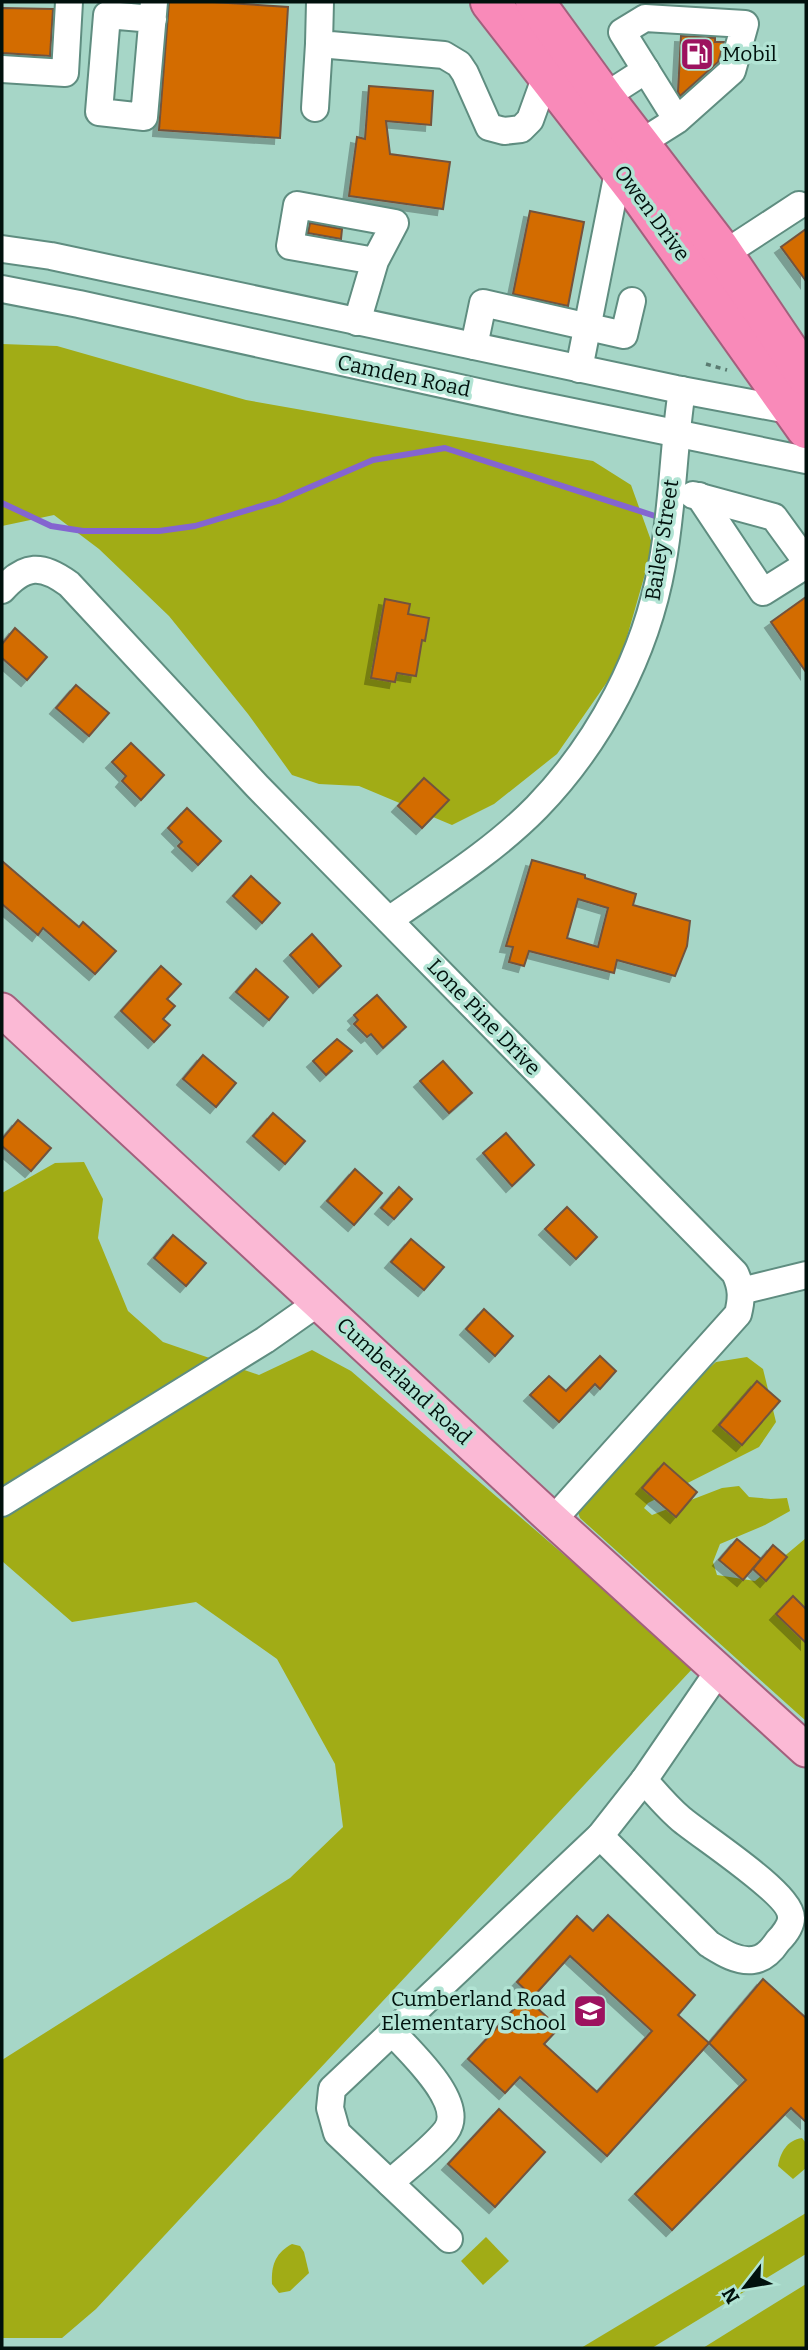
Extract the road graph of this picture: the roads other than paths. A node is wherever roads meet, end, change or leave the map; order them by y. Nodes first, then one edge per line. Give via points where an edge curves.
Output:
1 (69, 2) edge
2 (320, 2) edge
3 (490, 2) edge
4 (535, 2) edge
5 (647, 10) edge
6 (746, 13) edge
7 (319, 44) junction
8 (2, 69) edge
9 (646, 70) junction
10 (547, 73) junction
11 (604, 97) junction
12 (315, 108) dead end
13 (677, 120) junction
14 (629, 155) junction
15 (799, 205) dead end
16 (2, 249) edge
17 (724, 254) junction
18 (375, 261) dead end
19 (2, 289) edge
20 (632, 301) dead end
21 (357, 322) junction
22 (587, 327) junction
23 (474, 346) junction
24 (579, 369) junction
25 (682, 390) junction
26 (803, 407) edge
27 (676, 433) junction
28 (806, 460) edge
29 (671, 489) junction
30 (699, 496) junction
31 (806, 563) edge
32 (2, 590) edge
33 (389, 920) junction
34 (2, 1010) edge
35 (806, 1275) edge
36 (741, 1290) junction
37 (319, 1302) junction
38 (2, 1503) edge
39 (553, 1520) junction
40 (720, 1670) junction
41 (806, 1750) edge
42 (644, 1780) junction
43 (600, 1836) junction
44 (392, 2032) junction
45 (390, 2183) junction
46 (449, 2239) dead end

1 - 8 street via 65,73
2 - 7 street
3 - 10 highway, Owen Drive
4 - 11 highway, Owen Drive
5 - 6 street
5 - 9 street via 622,32
6 - 13 street via 732,71
7 - 10 street via 444,55 465,73 489,127 504,131 521,129 530,120
7 - 12 street
9 - 11 street
9 - 13 street
10 - 14 highway, Owen Drive
11 - 14 highway, Owen Drive
13 - 14 street
14 - 17 highway, Owen Drive
14 - 22 street
14 - 26 highway, Owen Drive
15 - 17 street
16 - 21 street, Camden Road
17 - 26 highway, Owen Drive
18 - 21 street
19 - 27 street, Camden Road
20 - 22 street via 624,335
21 - 23 street, Camden Road
22 - 23 street via 484,303
22 - 24 street
23 - 24 street, Camden Road
24 - 25 street, Camden Road
25 - 26 street, Camden Road
25 - 27 street, Bailey Street
27 - 28 street, Camden Road
27 - 29 street, Bailey Street
29 - 30 street
29 - 33 street, Bailey Street via 652,607 610,708 537,807
30 - 31 street via 774,517
30 - 31 street via 763,592
32 - 33 street, Lone Pine Drive via 25,570 44,569 69,584
33 - 36 street, Lone Pine Drive via 735,1273
34 - 37 main road, Cumberland Road
35 - 36 street
36 - 39 street via 737,1314 729,1325
37 - 38 street
37 - 39 main road, Cumberland Road
39 - 40 main road, Cumberland Road
40 - 41 main road, Cumberland Road
40 - 42 street
42 - 43 street
42 - 43 street via 683,1820 776,1894 792,1917 777,1943 751,1960 725,1954 686,1923
43 - 44 street
44 - 45 street via 442,2088 451,2117 447,2130
44 - 45 street via 332,2089 330,2108 337,2133
45 - 46 street

